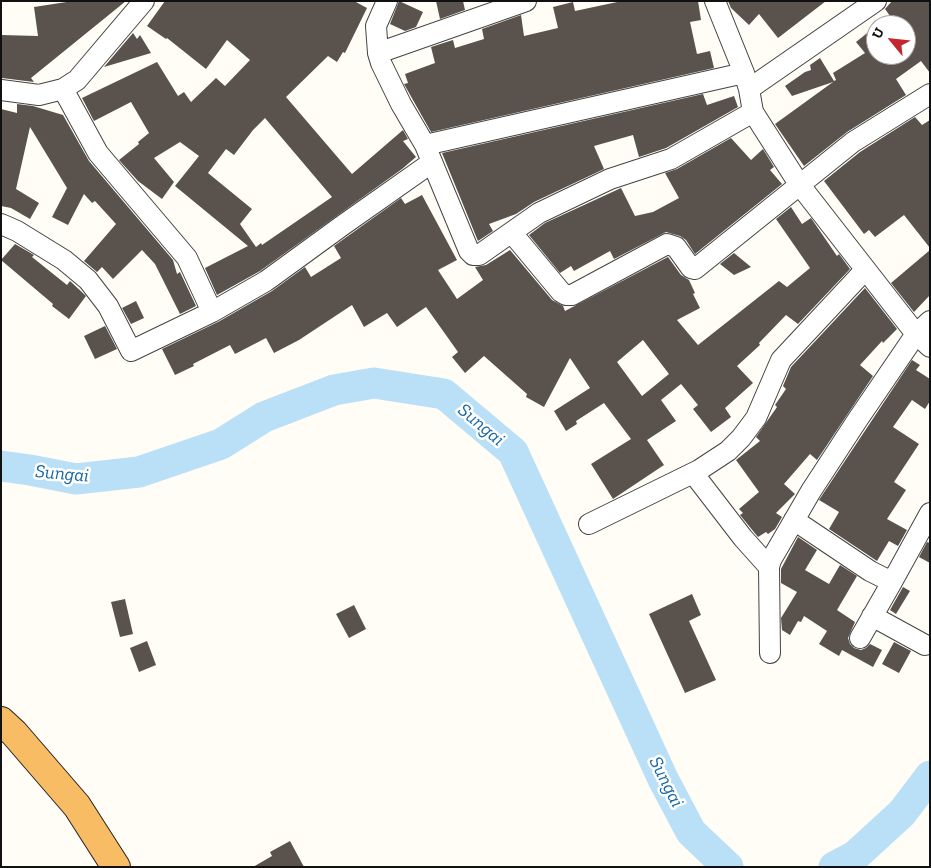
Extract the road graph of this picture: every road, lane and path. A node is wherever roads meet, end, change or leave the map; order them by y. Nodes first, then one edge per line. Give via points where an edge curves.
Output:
1 (388, 1) edge
2 (526, 1) edge
3 (714, 1) edge
4 (876, 1) edge
5 (143, 2) edge
6 (378, 53) junction
7 (747, 81) junction
8 (1, 90) edge
9 (63, 90) junction
10 (930, 94) edge
11 (753, 112) junction
12 (428, 154) junction
13 (799, 184) junction
14 (1, 224) edge
15 (512, 232) junction
16 (865, 270) junction
17 (212, 312) junction
18 (925, 334) edge
19 (693, 473) junction
20 (930, 514) edge
21 (794, 520) junction
22 (589, 524) dead end
23 (769, 567) junction
24 (892, 582) junction
25 (872, 616) junction
26 (860, 638) dead end
27 (924, 645) dead end
28 (770, 653) dead end
29 (1, 721) edge
30 (116, 867) edge

1 - 6 street via 376,26
2 - 6 street
3 - 7 street
4 - 7 street
5 - 9 street via 76,80
6 - 12 street
7 - 11 street
7 - 12 street
8 - 9 street via 39,95
9 - 17 street via 98,153 187,258
10 - 13 street via 853,142
11 - 13 street
11 - 15 street via 671,159 610,179 539,213
12 - 15 street via 473,255 479,255
12 - 17 street via 343,225 266,282
13 - 15 street via 695,269 676,247 667,244 572,295 561,292
13 - 16 street
14 - 17 street via 44,248 88,280 108,306 131,351
16 - 18 street
16 - 19 street via 781,360 756,418 741,438 718,459
18 - 21 street via 852,427
19 - 22 street
19 - 23 street
20 - 24 street
21 - 23 street
21 - 24 street
23 - 28 street
24 - 25 street
25 - 26 street
25 - 27 street
29 - 30 highway via 77,806

